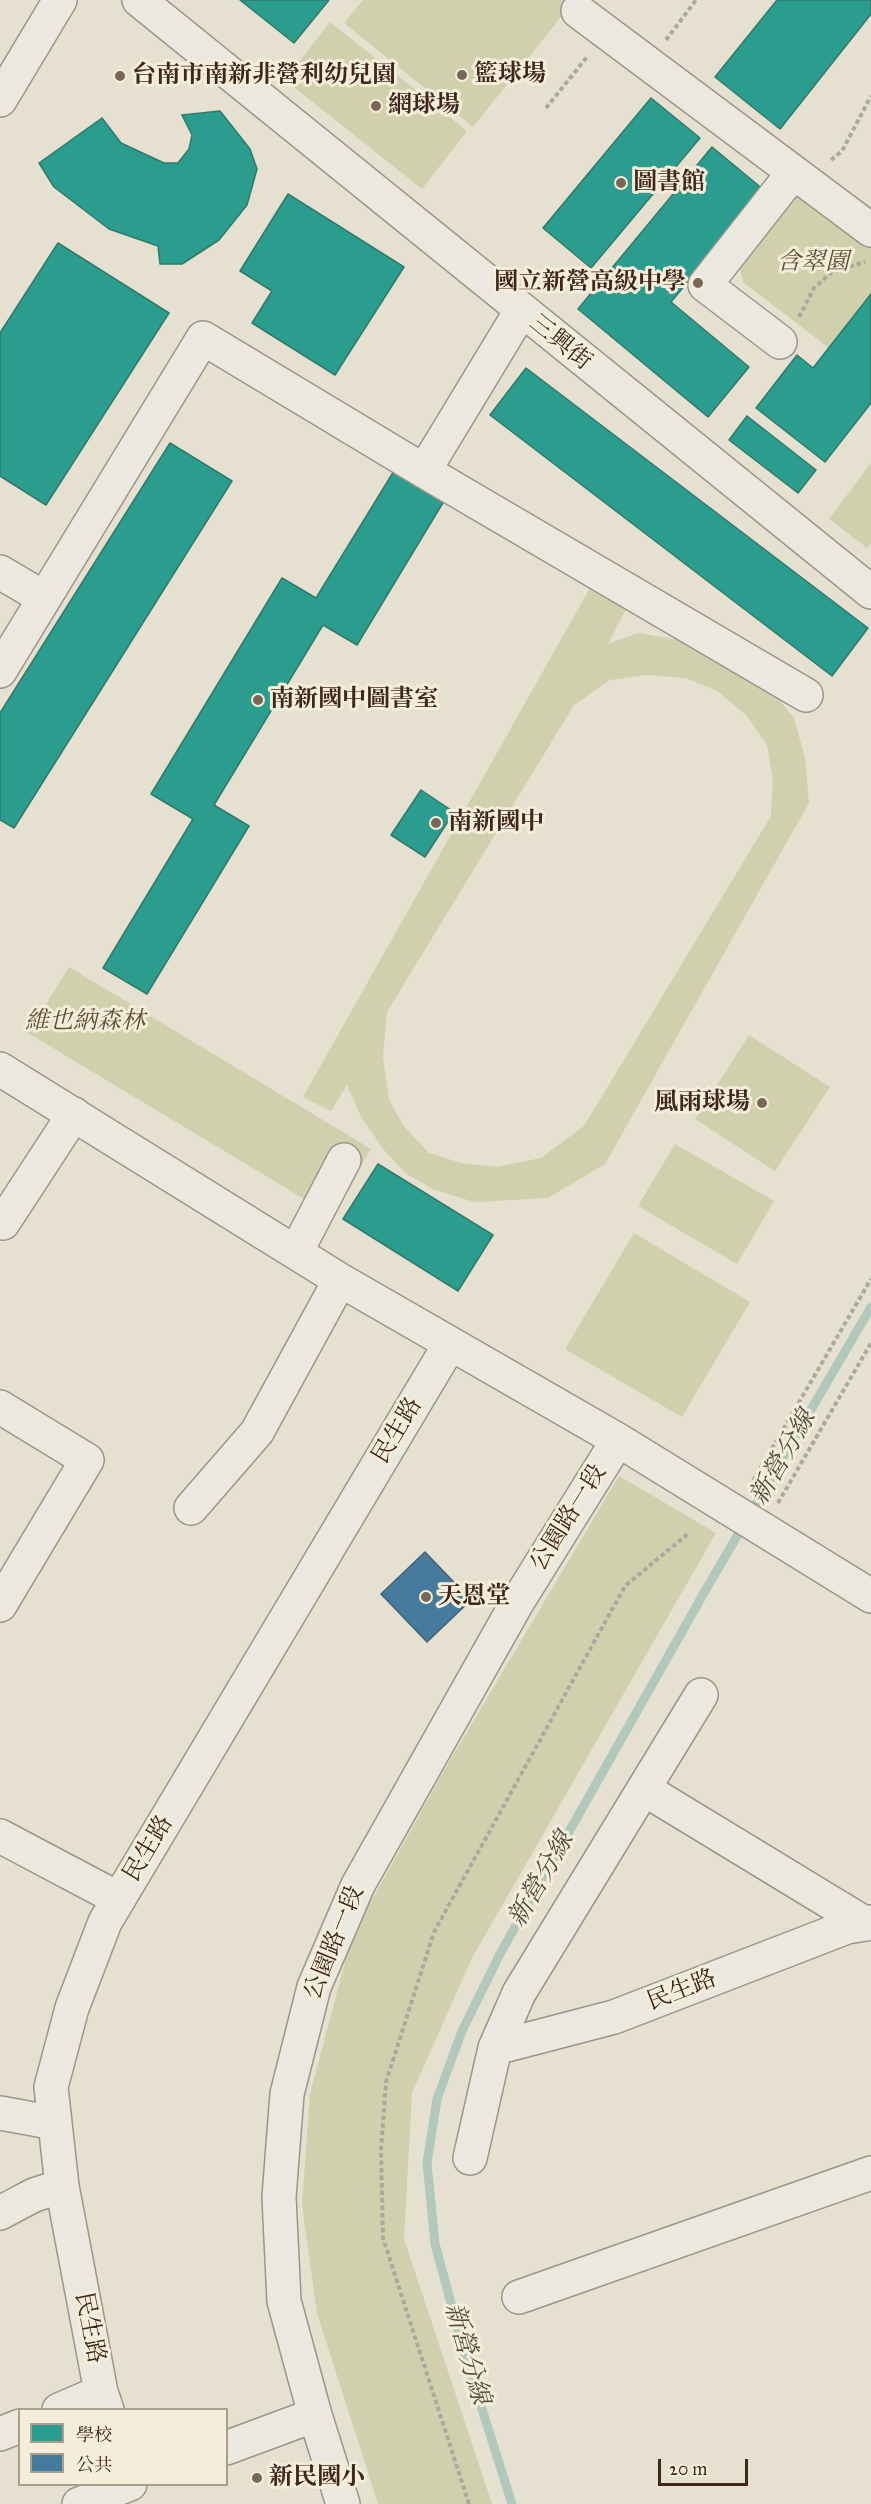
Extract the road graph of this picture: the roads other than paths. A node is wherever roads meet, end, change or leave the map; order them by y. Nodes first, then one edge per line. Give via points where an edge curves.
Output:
1 (60, 0) edge
2 (139, 0) edge
3 (578, 11) dead end
4 (0, 99) edge
5 (799, 177) junction
6 (871, 230) edge
7 (521, 311) junction
8 (788, 333) road end
9 (424, 471) junction
10 (0, 572) edge
11 (871, 592) edge
12 (44, 598) junction
13 (0, 671) edge
14 (806, 695) dead end
15 (2, 1074) edge
16 (74, 1114) junction
17 (344, 1160) dead end
18 (3, 1223) dead end
19 (296, 1252) junction
20 (340, 1280) junction
21 (450, 1344) junction
22 (0, 1407) edge
23 (618, 1440) junction
24 (191, 1508) dead end
25 (871, 1596) edge
26 (0, 1605) edge
27 (701, 1695) dead end
28 (644, 1789) junction
29 (0, 1836) edge
30 (119, 1899) junction
31 (868, 1923) edge
32 (495, 2048) junction
33 (0, 2113) edge
34 (55, 2123) junction
35 (470, 2158) dead end
36 (871, 2173) edge
37 (62, 2186) junction
38 (0, 2213) edge
39 (519, 2297) dead end
40 (104, 2401) edge
41 (65, 2408) edge
42 (315, 2415) junction
43 (18, 2427) edge
44 (0, 2434) edge
45 (228, 2447) edge
46 (125, 2486) edge
47 (79, 2504) edge
48 (343, 2504) edge

1 - 4 street
2 - 7 street, 三興街
3 - 5 street
5 - 6 street
5 - 8 street via 705,285
7 - 9 street
7 - 11 street, 三興街
9 - 12 street via 202,338
9 - 14 street
10 - 12 street
12 - 13 street
15 - 16 street
16 - 18 street
16 - 19 street
17 - 19 street
19 - 20 street
20 - 21 street
20 - 24 street via 257,1432
21 - 23 street
21 - 30 street, 民生路
22 - 26 street via 87,1460
23 - 25 street
23 - 42 street, 公園路一段 via 518,1601 358,1885 314,1987 287,2094 279,2197 284,2301
27 - 28 street
28 - 31 street
28 - 32 street via 519,1993
29 - 30 street
30 - 34 street, 民生路 via 105,1922 72,2008 51,2087
31 - 32 street, 民生路 via 847,1927 614,2017
32 - 35 street
33 - 34 street
34 - 37 street, 民生路
36 - 39 street
37 - 38 street
37 - 40 street, 民生路
40 - 41 street
42 - 45 street
42 - 48 street, 公園路一段
43 - 44 street
46 - 47 street

